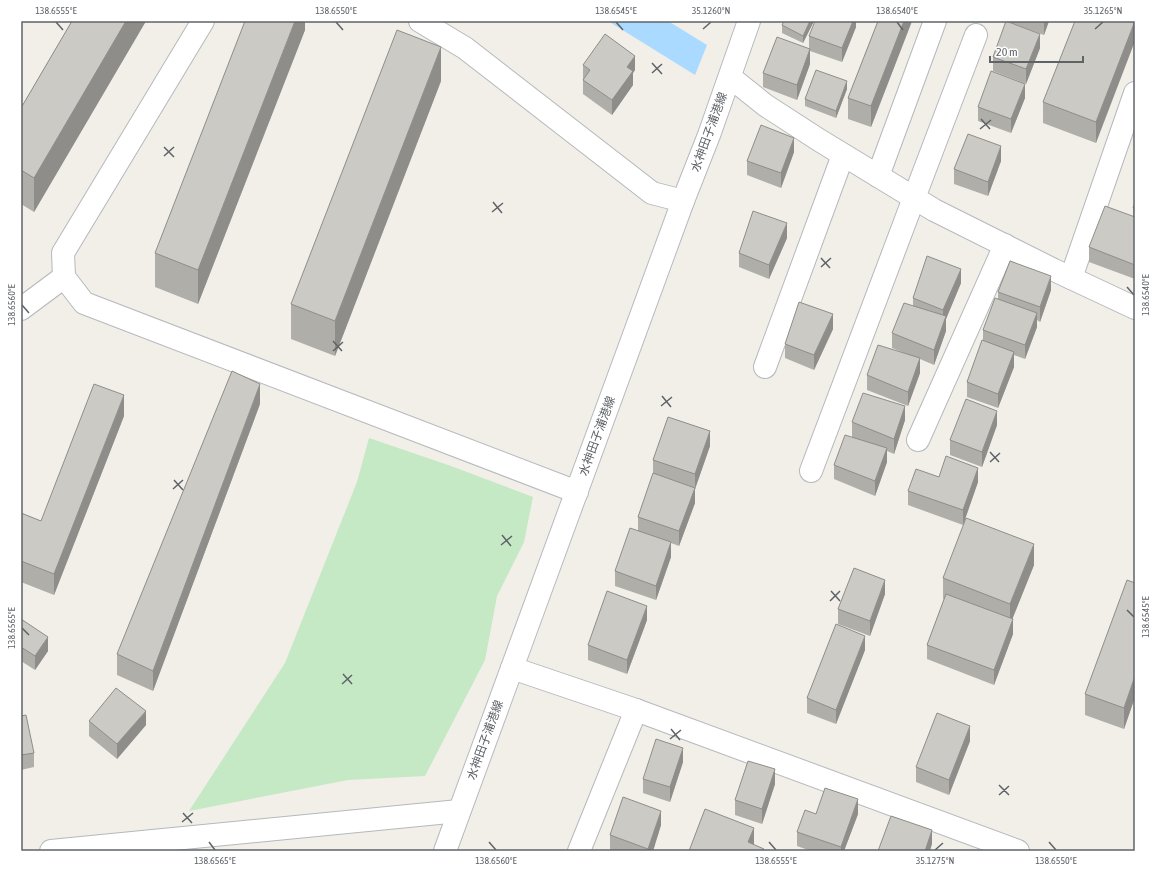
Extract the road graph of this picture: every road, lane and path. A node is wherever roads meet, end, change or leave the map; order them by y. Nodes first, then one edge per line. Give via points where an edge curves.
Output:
1 (203, 21) edge
2 (420, 21) edge
3 (749, 21) edge
4 (935, 21) edge
5 (976, 35) dead end
6 (730, 77) junction
7 (1135, 93) edge
8 (844, 155) junction
9 (878, 176) junction
10 (914, 198) junction
11 (683, 201) junction
12 (1005, 245) junction
13 (64, 277) junction
14 (1071, 278) junction
15 (1135, 308) edge
16 (21, 309) edge
17 (765, 367) dead end
18 (918, 440) dead end
19 (811, 471) dead end
20 (577, 492) junction
21 (512, 668) junction
22 (636, 710) junction
23 (459, 812) junction
24 (51, 851) edge
25 (445, 851) edge
26 (579, 851) edge
27 (1018, 851) edge

1 - 13 street via 63,253
2 - 11 street via 465,48 652,193
3 - 6 street, 水神田子浦港線
4 - 9 street
5 - 10 street
6 - 8 street via 765,105
6 - 11 street, 水神田子浦港線
7 - 14 street
8 - 9 street
8 - 17 street
9 - 10 street
10 - 12 street
10 - 19 street
11 - 20 street, 水神田子浦港線
12 - 14 street
12 - 18 street
13 - 16 street
13 - 20 street via 84,303
14 - 15 street
20 - 21 street, 水神田子浦港線
21 - 22 street
21 - 23 street, 水神田子浦港線
22 - 26 street
22 - 27 street
23 - 24 street
23 - 25 street, 水神田子浦港線

